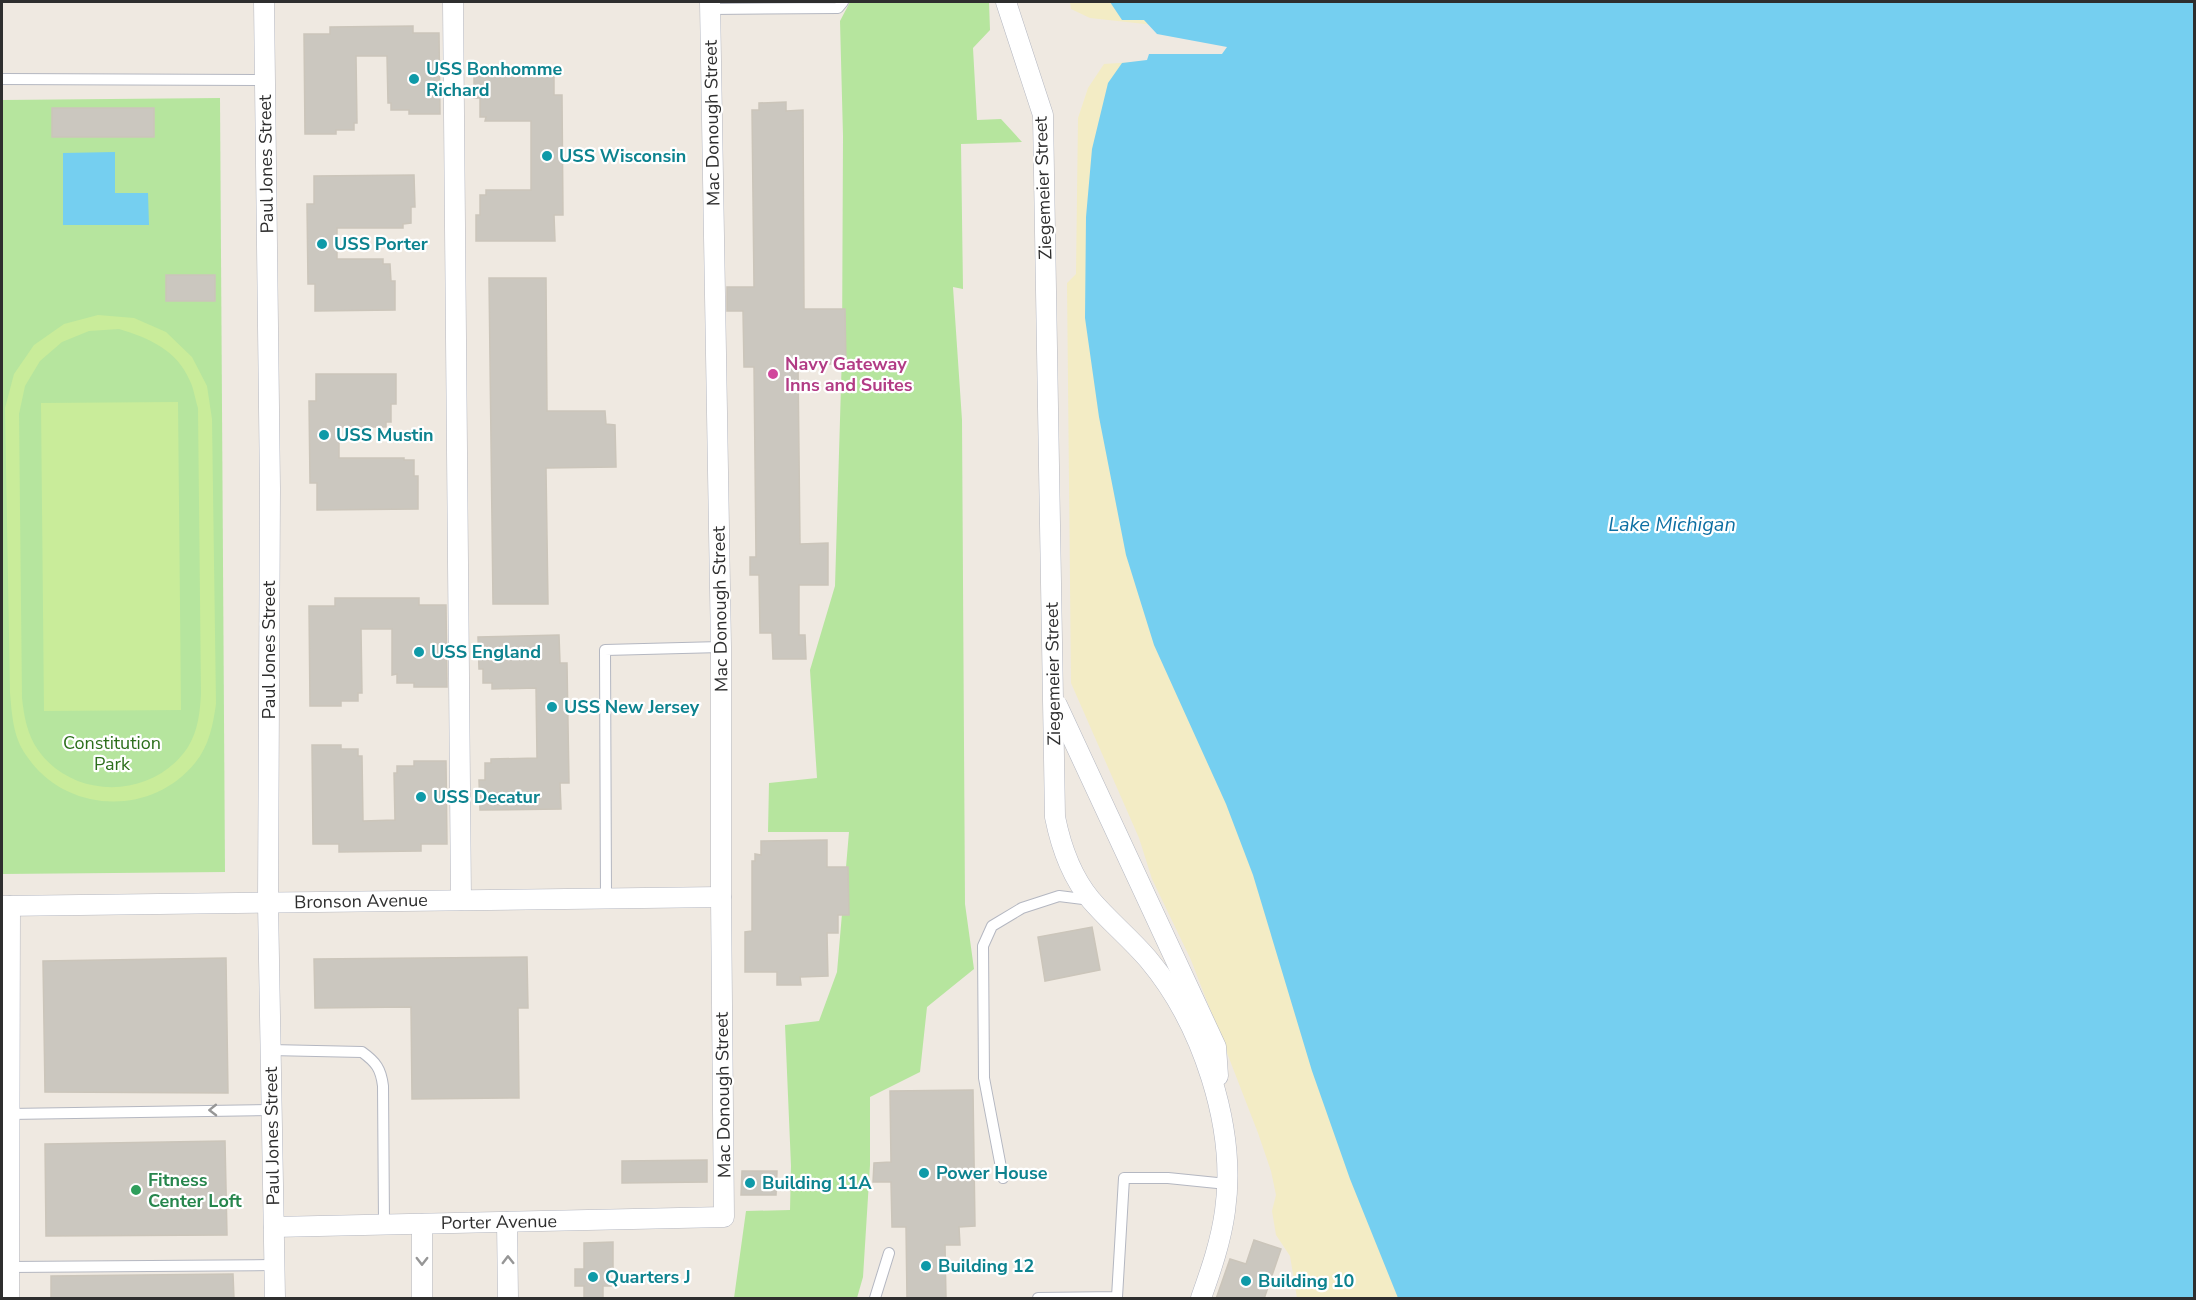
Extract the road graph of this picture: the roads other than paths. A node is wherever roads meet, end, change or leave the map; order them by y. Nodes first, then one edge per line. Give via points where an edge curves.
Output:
1 (264, 2) edge
2 (453, 2) edge
3 (843, 2) edge
4 (1006, 2) edge
5 (710, 5) edge
6 (2, 79) edge
7 (265, 80) junction
8 (721, 647) junction
9 (1053, 698) junction
10 (721, 897) junction
11 (606, 898) junction
12 (462, 900) junction
13 (1091, 900) junction
14 (268, 903) junction
15 (6, 906) edge
16 (270, 1050) junction
17 (272, 1110) junction
18 (1220, 1112) junction
19 (9, 1114) junction
20 (5, 1136) edge
21 (1002, 1178) dead end
22 (1227, 1184) junction
23 (5, 1200) edge
24 (724, 1217) joint
25 (507, 1222) junction
26 (384, 1224) junction
27 (422, 1224) junction
28 (274, 1227) junction
29 (889, 1253) dead end
30 (274, 1265) junction
31 (9, 1267) junction
32 (1118, 1298) edge
33 (9, 1299) edge
34 (274, 1299) edge
35 (422, 1299) edge
36 (508, 1299) edge
37 (874, 1299) edge
38 (1038, 1299) edge
39 (1201, 1299) edge

1 - 7 street, Paul Jones Street
2 - 12 street
3 - 5 lane via 838,8
4 - 9 street, Ziegemeier Street via 1044,115
5 - 8 street, Mac Donough Street
6 - 7 lane
7 - 14 street, Paul Jones Street via 270,489
8 - 10 street, Mac Donough Street
8 - 11 lane via 605,650
9 - 13 street, Ziegemeier Street via 1055,817 1072,872
9 - 18 street via 1216,1047
10 - 11 street, Bronson Avenue
10 - 24 street, Mac Donough Street
11 - 12 street, Bronson Avenue
12 - 14 street, Bronson Avenue
13 - 18 street, Ziegemeier Street via 1129,937 1174,995 1195,1034
13 - 21 lane via 1059,896 1022,908 992,926 983,946 984,1078
14 - 15 street, Bronson Avenue
14 - 16 street, Paul Jones Street
15 - 19 street
16 - 17 street, Paul Jones Street
16 - 26 lane via 362,1052 374,1060 381,1071 383,1086
17 -> 19 lane
17 - 28 street, Paul Jones Street
18 - 22 street, Ziegemeier Street
19 - 20 street
20 - 23 street
22 - 32 lane via 1124,1178
22 - 39 street, Ziegemeier Street via 1226,1210 1214,1264
23 - 31 street
24 - 25 street, Porter Avenue
25 - 27 street, Porter Avenue
36 -> 25 street
26 - 27 street, Porter Avenue
26 - 28 street, Porter Avenue
27 -> 35 street
28 - 30 street, Paul Jones Street
29 - 37 lane
30 - 31 lane
30 - 34 street, Paul Jones Street
31 - 33 street
32 - 38 lane

